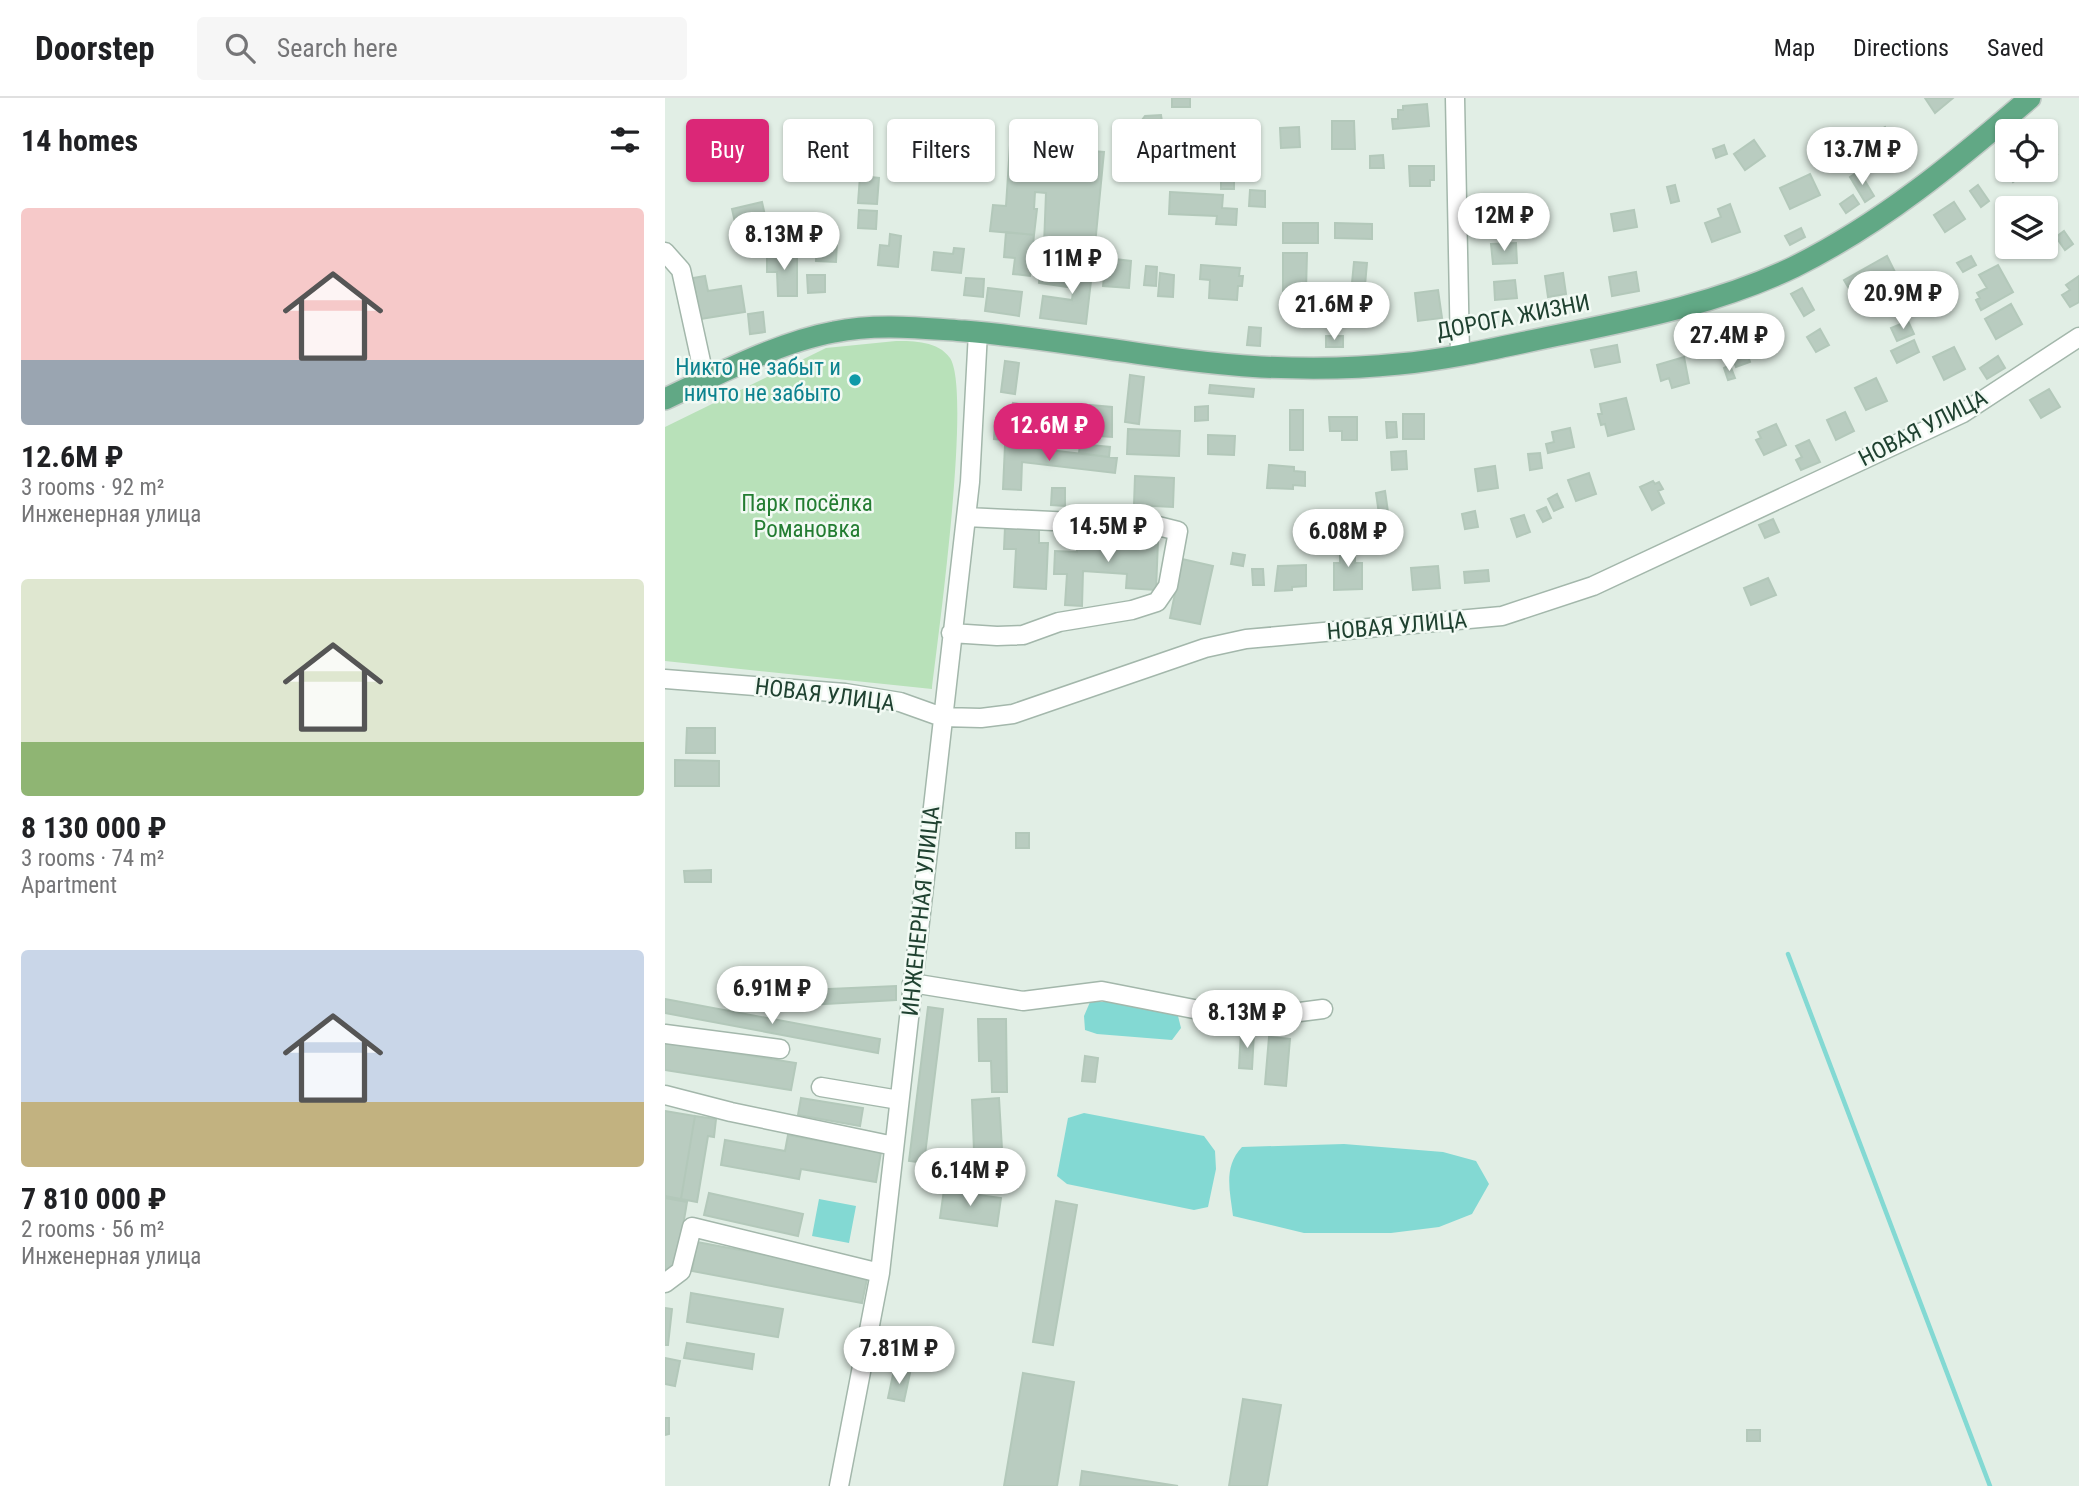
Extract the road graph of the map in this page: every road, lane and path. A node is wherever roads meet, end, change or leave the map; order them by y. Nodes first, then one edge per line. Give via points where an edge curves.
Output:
1 (1455, 98) edge
2 (2030, 98) edge
3 (665, 252) edge
4 (978, 332) junction
5 (2079, 337) edge
6 (1460, 354) junction
7 (705, 380) junction
8 (665, 399) edge
9 (966, 517) junction
10 (951, 633) junction
11 (665, 679) edge
12 (942, 717) junction
13 (912, 984) junction
14 (1323, 1009) dead end
15 (665, 1034) edge
16 (780, 1049) dead end
17 (821, 1087) dead end
18 (665, 1095) edge
19 (899, 1100) junction
20 (894, 1146) junction
21 (880, 1273) junction
22 (665, 1283) edge
23 (839, 1486) edge

1 - 6 street
2 - 6 main road, ДОРОГА ЖИЗНИ via 1954,164 1866,225 1792,268 1699,304
3 - 7 street via 681,270
4 - 6 main road, ДОРОГА ЖИЗНИ via 1258,366 1353,367
4 - 7 main road, ДОРОГА ЖИЗНИ via 903,327 834,331
4 - 9 street, ИНЖЕНЕРНАЯ УЛИЦА
5 - 12 street, НОВАЯ УЛИЦА via 1963,413 1593,586 1502,616 1247,639 1205,648 1013,714
7 - 8 main road, ДОРОГА ЖИЗНИ
9 - 10 street, ИНЖЕНЕРНАЯ УЛИЦА
9 - 10 street via 1158,526 1178,531 1168,586 1157,602 1059,622 1023,635
10 - 12 street, ИНЖЕНЕРНАЯ УЛИЦА
11 - 12 street, НОВАЯ УЛИЦА via 845,693 900,702
12 - 13 street, ИНЖЕНЕРНАЯ УЛИЦА
13 - 14 street via 1023,1001 1102,991 1245,1019
13 - 19 street, ИНЖЕНЕРНАЯ УЛИЦА
15 - 16 street
17 - 19 street
18 - 20 street
19 - 20 street, ИНЖЕНЕРНАЯ УЛИЦА
20 - 21 street, ИНЖЕНЕРНАЯ УЛИЦА
21 - 22 street via 692,1227 681,1270
21 - 23 street, ИНЖЕНЕРНАЯ УЛИЦА

